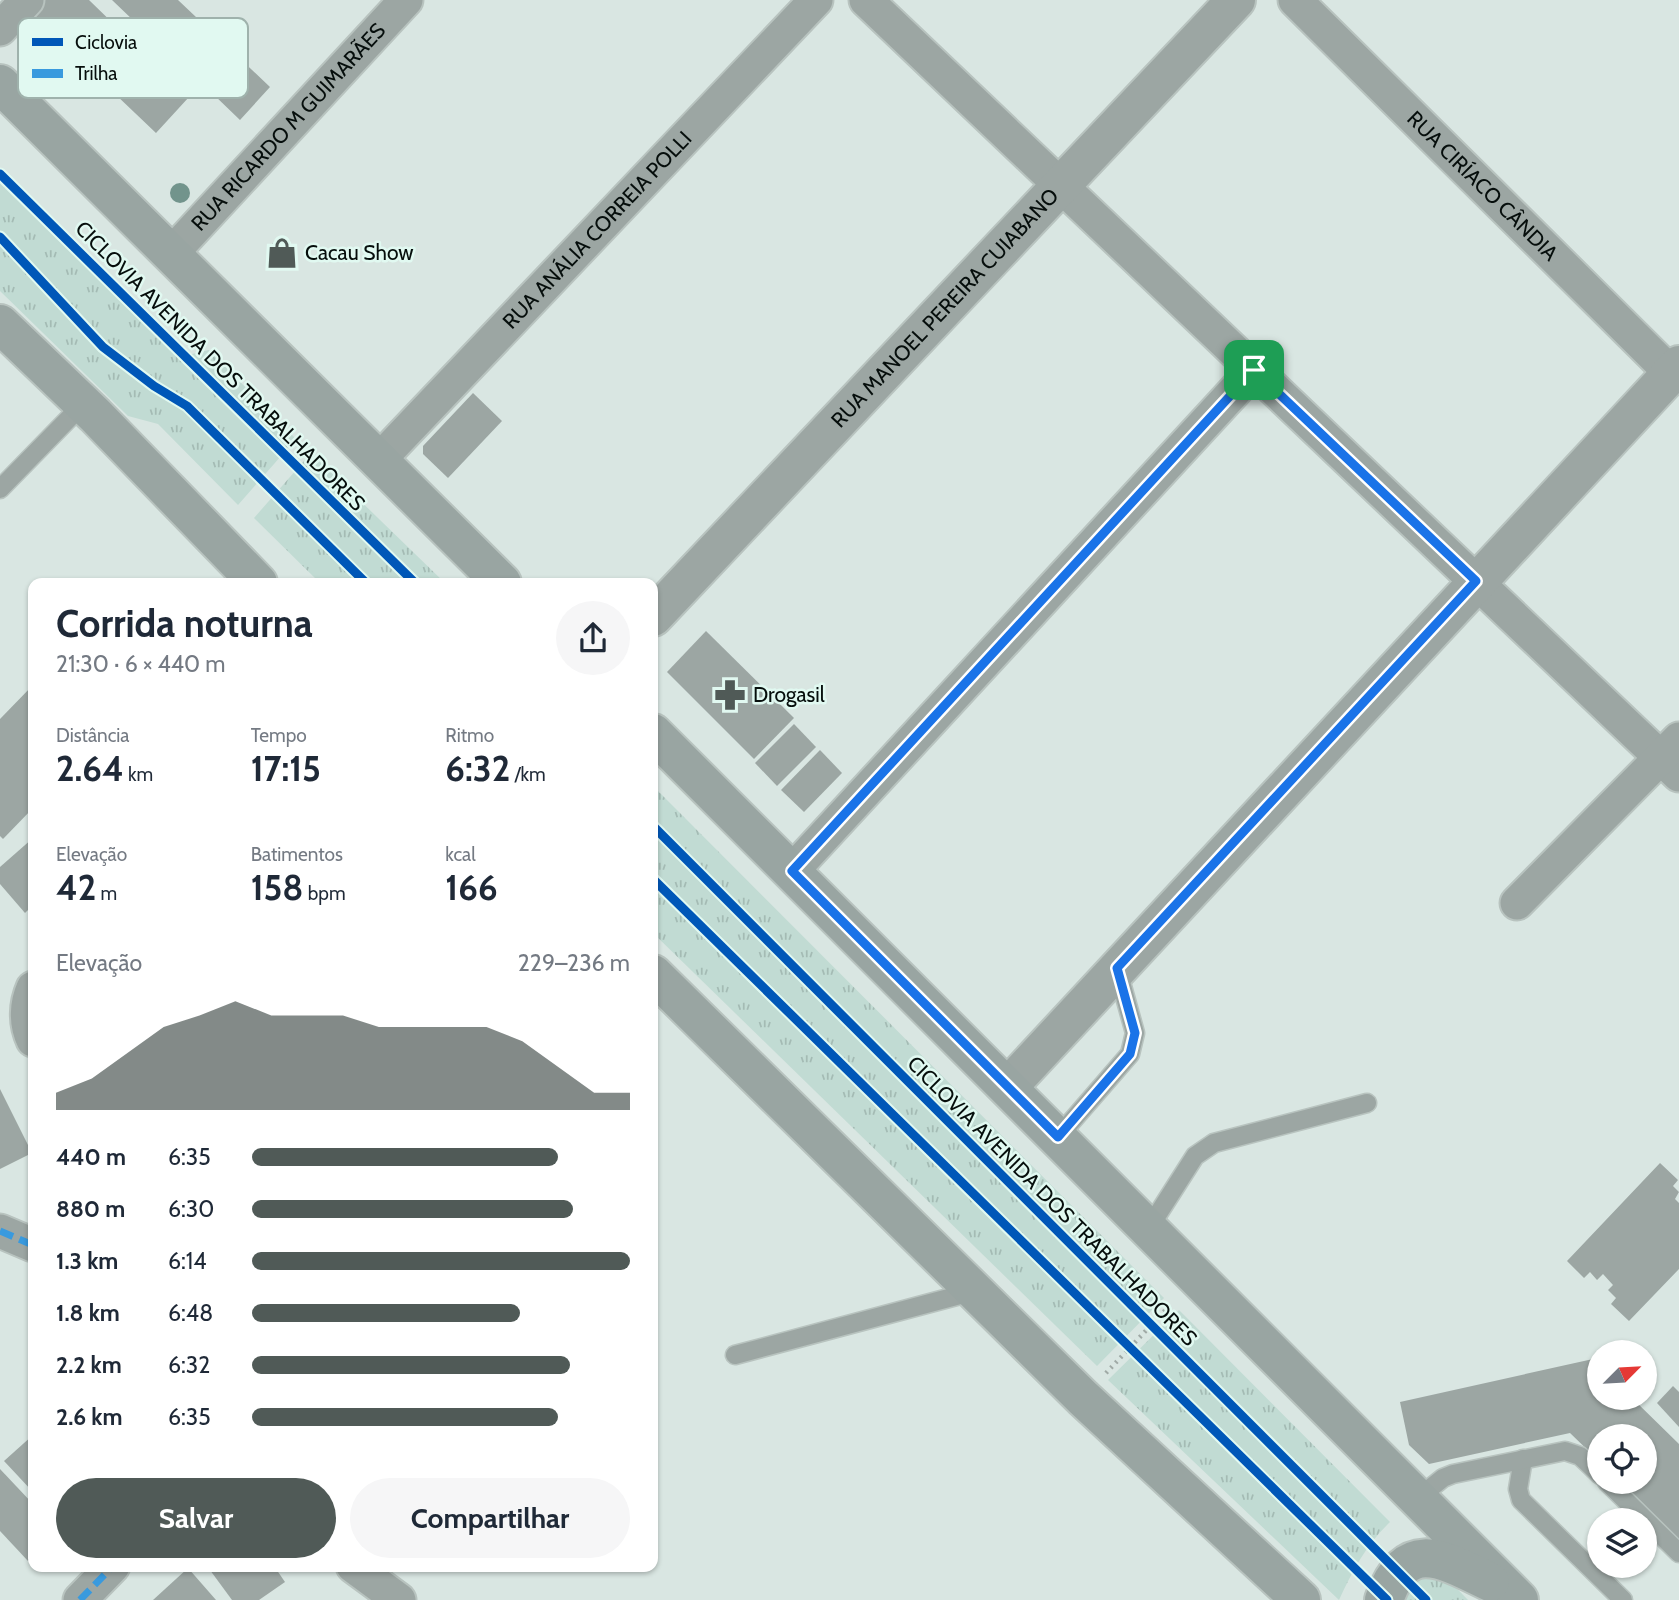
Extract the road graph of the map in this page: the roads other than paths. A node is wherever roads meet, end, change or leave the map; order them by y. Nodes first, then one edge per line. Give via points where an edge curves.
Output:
1 (27, 0) edge
2 (406, 0) edge
3 (816, 0) edge
4 (866, 0) edge
5 (1236, 0) edge
6 (1294, 0) edge
7 (0, 29) edge
8 (0, 84) edge
9 (1061, 185) junction
10 (172, 254) junction
11 (0, 324) edge
12 (1675, 369) edge
13 (1254, 370) junction
14 (83, 404) junction
15 (379, 460) junction
16 (0, 489) edge
17 (253, 578) edge
18 (497, 578) edge
19 (1476, 581) junction
20 (658, 612) edge
21 (658, 738) edge
22 (1673, 757) edge
23 (792, 871) junction
24 (1517, 903) dead end
25 (1117, 968) junction
26 (658, 979) edge
27 (28, 1000) edge
28 (28, 1017) edge
29 (1008, 1087) junction
30 (1367, 1102) dead end
31 (1058, 1137) junction
32 (1149, 1228) junction
33 (0, 1231) edge
34 (28, 1243) edge
35 (975, 1291) junction
36 (735, 1355) dead end
37 (1523, 1460) junction
38 (1587, 1463) edge
39 (1619, 1494) edge
40 (1418, 1498) junction
41 (1679, 1553) edge
42 (107, 1572) edge
43 (361, 1572) edge
44 (1516, 1597) edge
45 (80, 1600) edge
46 (399, 1600) edge
47 (1301, 1600) edge
48 (1384, 1600) edge
49 (1623, 1600) edge

1 - 7 street
2 - 10 street, RUA RICARDO M GUIMARÃES
3 - 15 street, RUA ANÁLIA CORREIA POLLI
4 - 9 street
5 - 9 street, RUA MANOEL PEREIRA CUIABANO
6 - 12 street, RUA CIRÍACO CÂNDIA
8 - 10 main road
9 - 13 street
9 - 20 street, RUA MANOEL PEREIRA CUIABANO
10 - 15 main road
11 - 14 main road
12 - 19 street
13 - 19 street
13 - 23 street
14 - 16 lane
14 - 17 main road
15 - 18 main road
19 - 22 street
19 - 25 street
21 - 23 main road
22 - 24 street
23 - 29 main road
25 - 29 street
25 - 31 lane via 1134,1044
26 - 35 main road
27 - 28 street
29 - 31 main road
30 - 32 lane via 1214,1143 1195,1156
31 - 32 main road
32 - 40 main road
33 - 34 street
35 - 36 lane
35 - 47 main road
37 - 38 lane via 1565,1451
37 - 40 lane via 1453,1474
37 - 49 lane via 1518,1489 1521,1500
39 - 41 lane
40 - 44 main road
42 - 45 street
43 - 46 street
44 - 48 main road via 1462,1569 1422,1557 1401,1566

